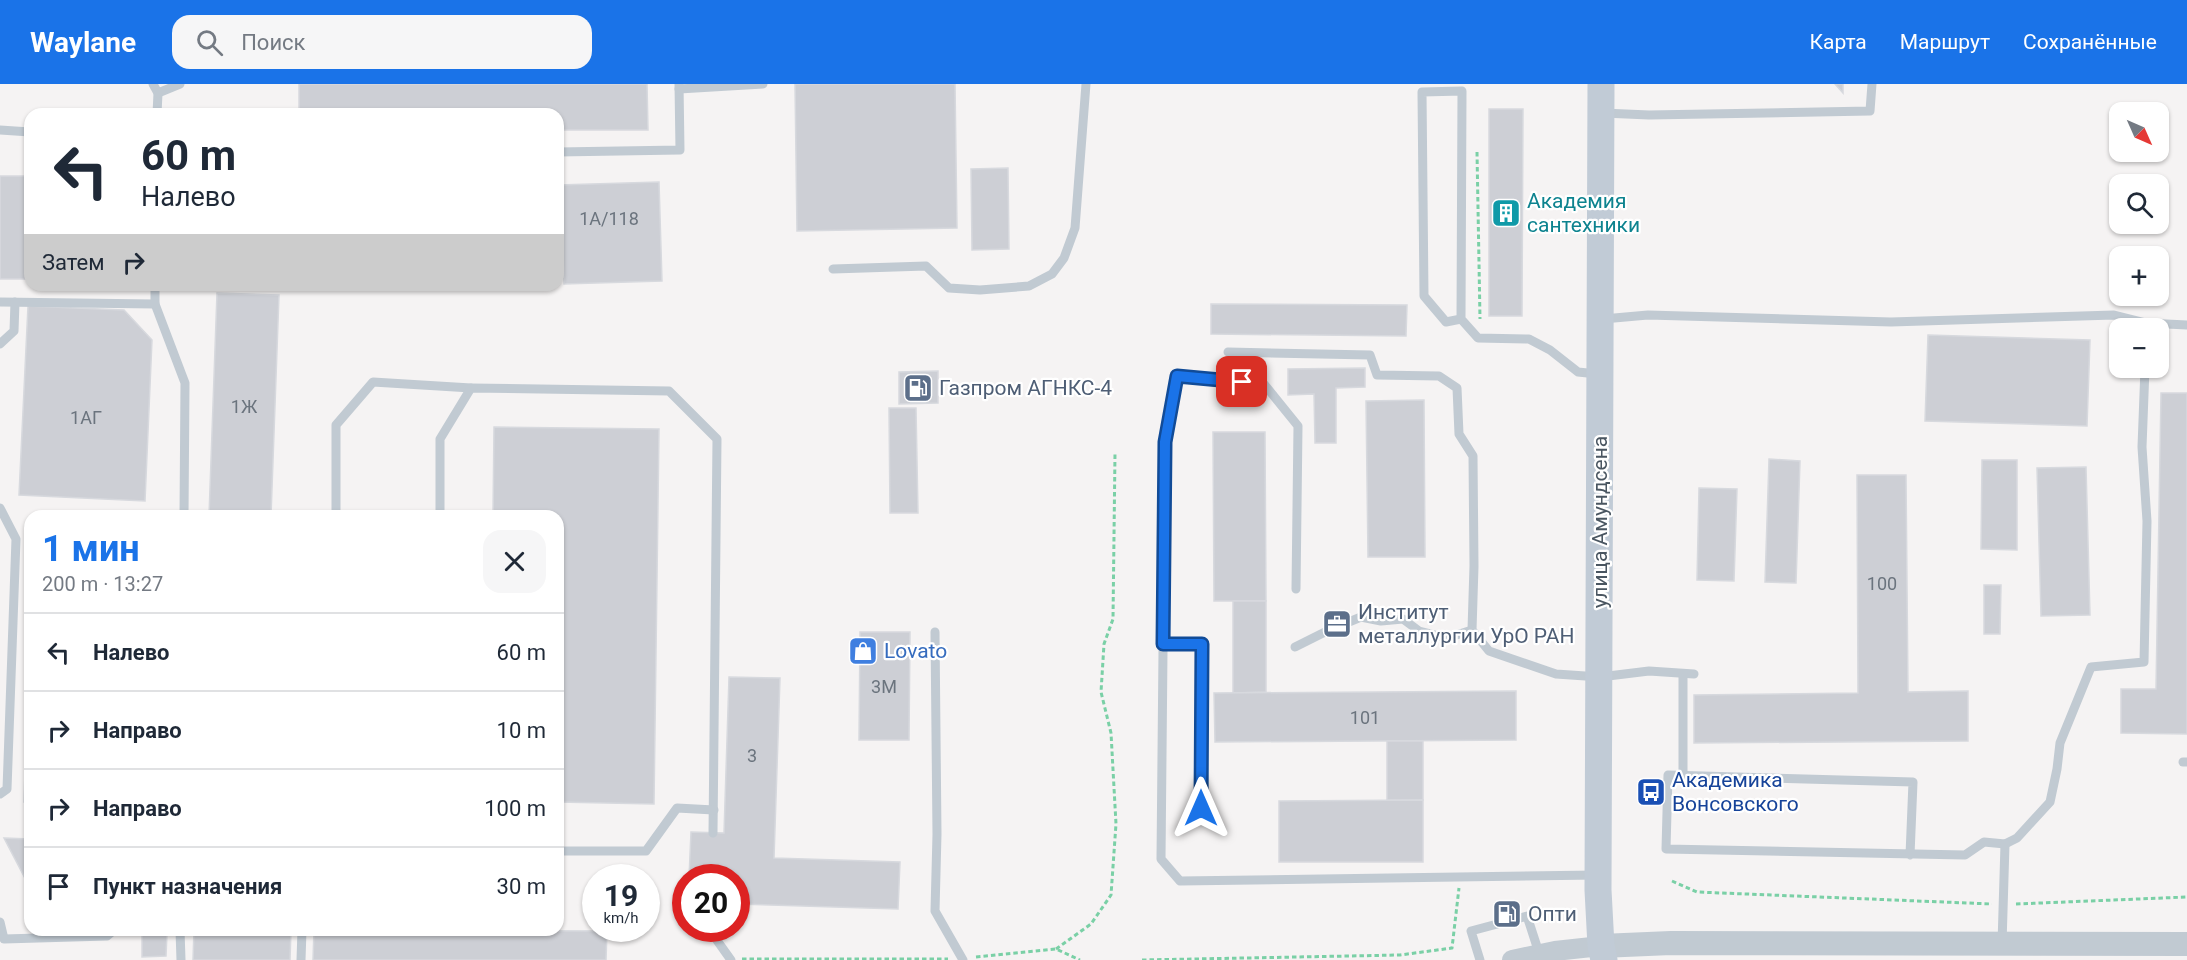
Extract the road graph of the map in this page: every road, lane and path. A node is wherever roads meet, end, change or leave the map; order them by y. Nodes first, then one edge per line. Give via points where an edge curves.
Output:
1 (180, 84) edge
2 (763, 84) edge
3 (1086, 84) edge
4 (1600, 84) edge
5 (1872, 84) edge
6 (679, 86) edge
7 (155, 88) edge
8 (157, 108) edge
9 (1601, 113) junction
10 (0, 130) edge
11 (24, 132) edge
12 (1477, 143) dead end
13 (564, 152) edge
14 (833, 269) dead end
15 (155, 291) edge
16 (0, 302) edge
17 (15, 302) junction
18 (155, 304) junction
19 (2123, 318) edge
20 (1461, 319) junction
21 (1601, 319) junction
22 (1480, 322) dead end
23 (2169, 326) edge
24 (2187, 326) edge
25 (0, 344) edge
26 (1228, 352) dead end
27 (1600, 374) junction
28 (2145, 378) edge
29 (471, 388) junction
30 (1115, 453) dead end
31 (0, 508) edge
32 (184, 510) edge
33 (336, 510) edge
34 (440, 510) edge
35 (1296, 589) dead end
36 (1472, 630) junction
37 (935, 632) dead end
38 (1163, 644) junction
39 (1295, 647) dead end
40 (1683, 674) junction
41 (1694, 674) dead end
42 (1600, 677) junction
43 (1683, 776) junction
44 (0, 794) edge
45 (1201, 808) dead end
46 (714, 810) junction
47 (713, 833) dead end
48 (2006, 844) junction
49 (564, 850) edge
50 (1910, 855) junction
51 (1599, 875) junction
52 (1461, 877) junction
53 (1672, 881) dead end
54 (2187, 897) edge
55 (2003, 905) junction
56 (0, 922) edge
57 (107, 936) edge
58 (180, 936) edge
59 (302, 936) edge
60 (718, 942) edge
61 (2002, 944) junction
62 (2187, 944) edge
63 (1056, 949) junction
64 (1539, 953) junction
65 (1603, 953) edge
66 (963, 959) edge
67 (181, 960) edge
68 (301, 960) edge
69 (731, 960) edge
70 (1080, 960) edge
71 (1142, 960) edge
72 (1480, 960) edge
73 (1512, 960) edge

1 - 7 lane
2 - 6 lane
3 - 14 lane via 1075,228 1064,258 1052,274 1029,286 980,290 949,288 926,266
4 - 9 main road, улица Амундсена
5 - 9 lane via 1870,111
6 - 13 lane via 680,150
7 - 8 lane
9 - 21 main road, улица Амундсена
10 - 11 lane
12 - 22 path
15 - 18 lane
16 - 17 lane
17 - 18 lane
17 - 25 lane via 14,331
18 - 32 lane via 185,383
19 - 21 lane via 2114,315 1891,322 1648,315
20 - 20 lane via 1462,91 1422,92 1424,296 1446,321
20 - 27 lane via 1478,338 1529,339 1578,372
21 - 27 main road, улица Амундсена
23 - 24 lane
26 - 36 lane via 1370,355 1377,375 1440,375 1457,388 1459,434 1473,456
27 - 42 main road, улица Амундсена
28 - 48 lane via 2144,662 2091,667 2060,743 2050,802 2017,838
29 - 33 lane via 373,382 336,425
29 - 34 lane via 440,439
29 - 46 lane via 669,391 717,439
30 - 63 path via 1113,619 1104,644 1101,692 1110,734 1116,824 1111,896 1091,924
31 - 44 lane via 16,539 7,789
35 - 38 lane via 1298,426 1264,384 1177,376 1165,442
36 - 39 lane via 1447,638 1419,631 1403,619 1381,621 1361,617
36 - 42 lane via 1489,651 1511,660 1556,674
37 - 66 lane via 935,911
38 - 45 lane via 1202,644
38 - 52 lane via 1161,859 1180,881
40 - 41 lane
40 - 42 lane via 1649,671
40 - 43 lane
42 - 51 main road, улица Амундсена
43 - 50 lane via 1913,782
43 - 50 lane via 1668,775 1666,849
46 - 47 lane
46 - 49 lane via 677,808 646,851
48 - 50 lane via 1984,842 1965,855
48 - 55 lane
51 - 52 lane
51 - 65 main road, улица Амундсена
52 - 71 path via 1452,948 1400,956
53 - 55 path via 1697,892
54 - 55 path
55 - 61 lane
56 - 57 lane via 4,939
58 - 67 lane
59 - 68 lane
60 - 69 lane
61 - 62 street
61 - 65 street via 1671,943
63 - 66 path
63 - 70 path
64 - 65 street
64 - 72 lane via 1527,916 1471,931
64 - 73 street
66 - 69 path

